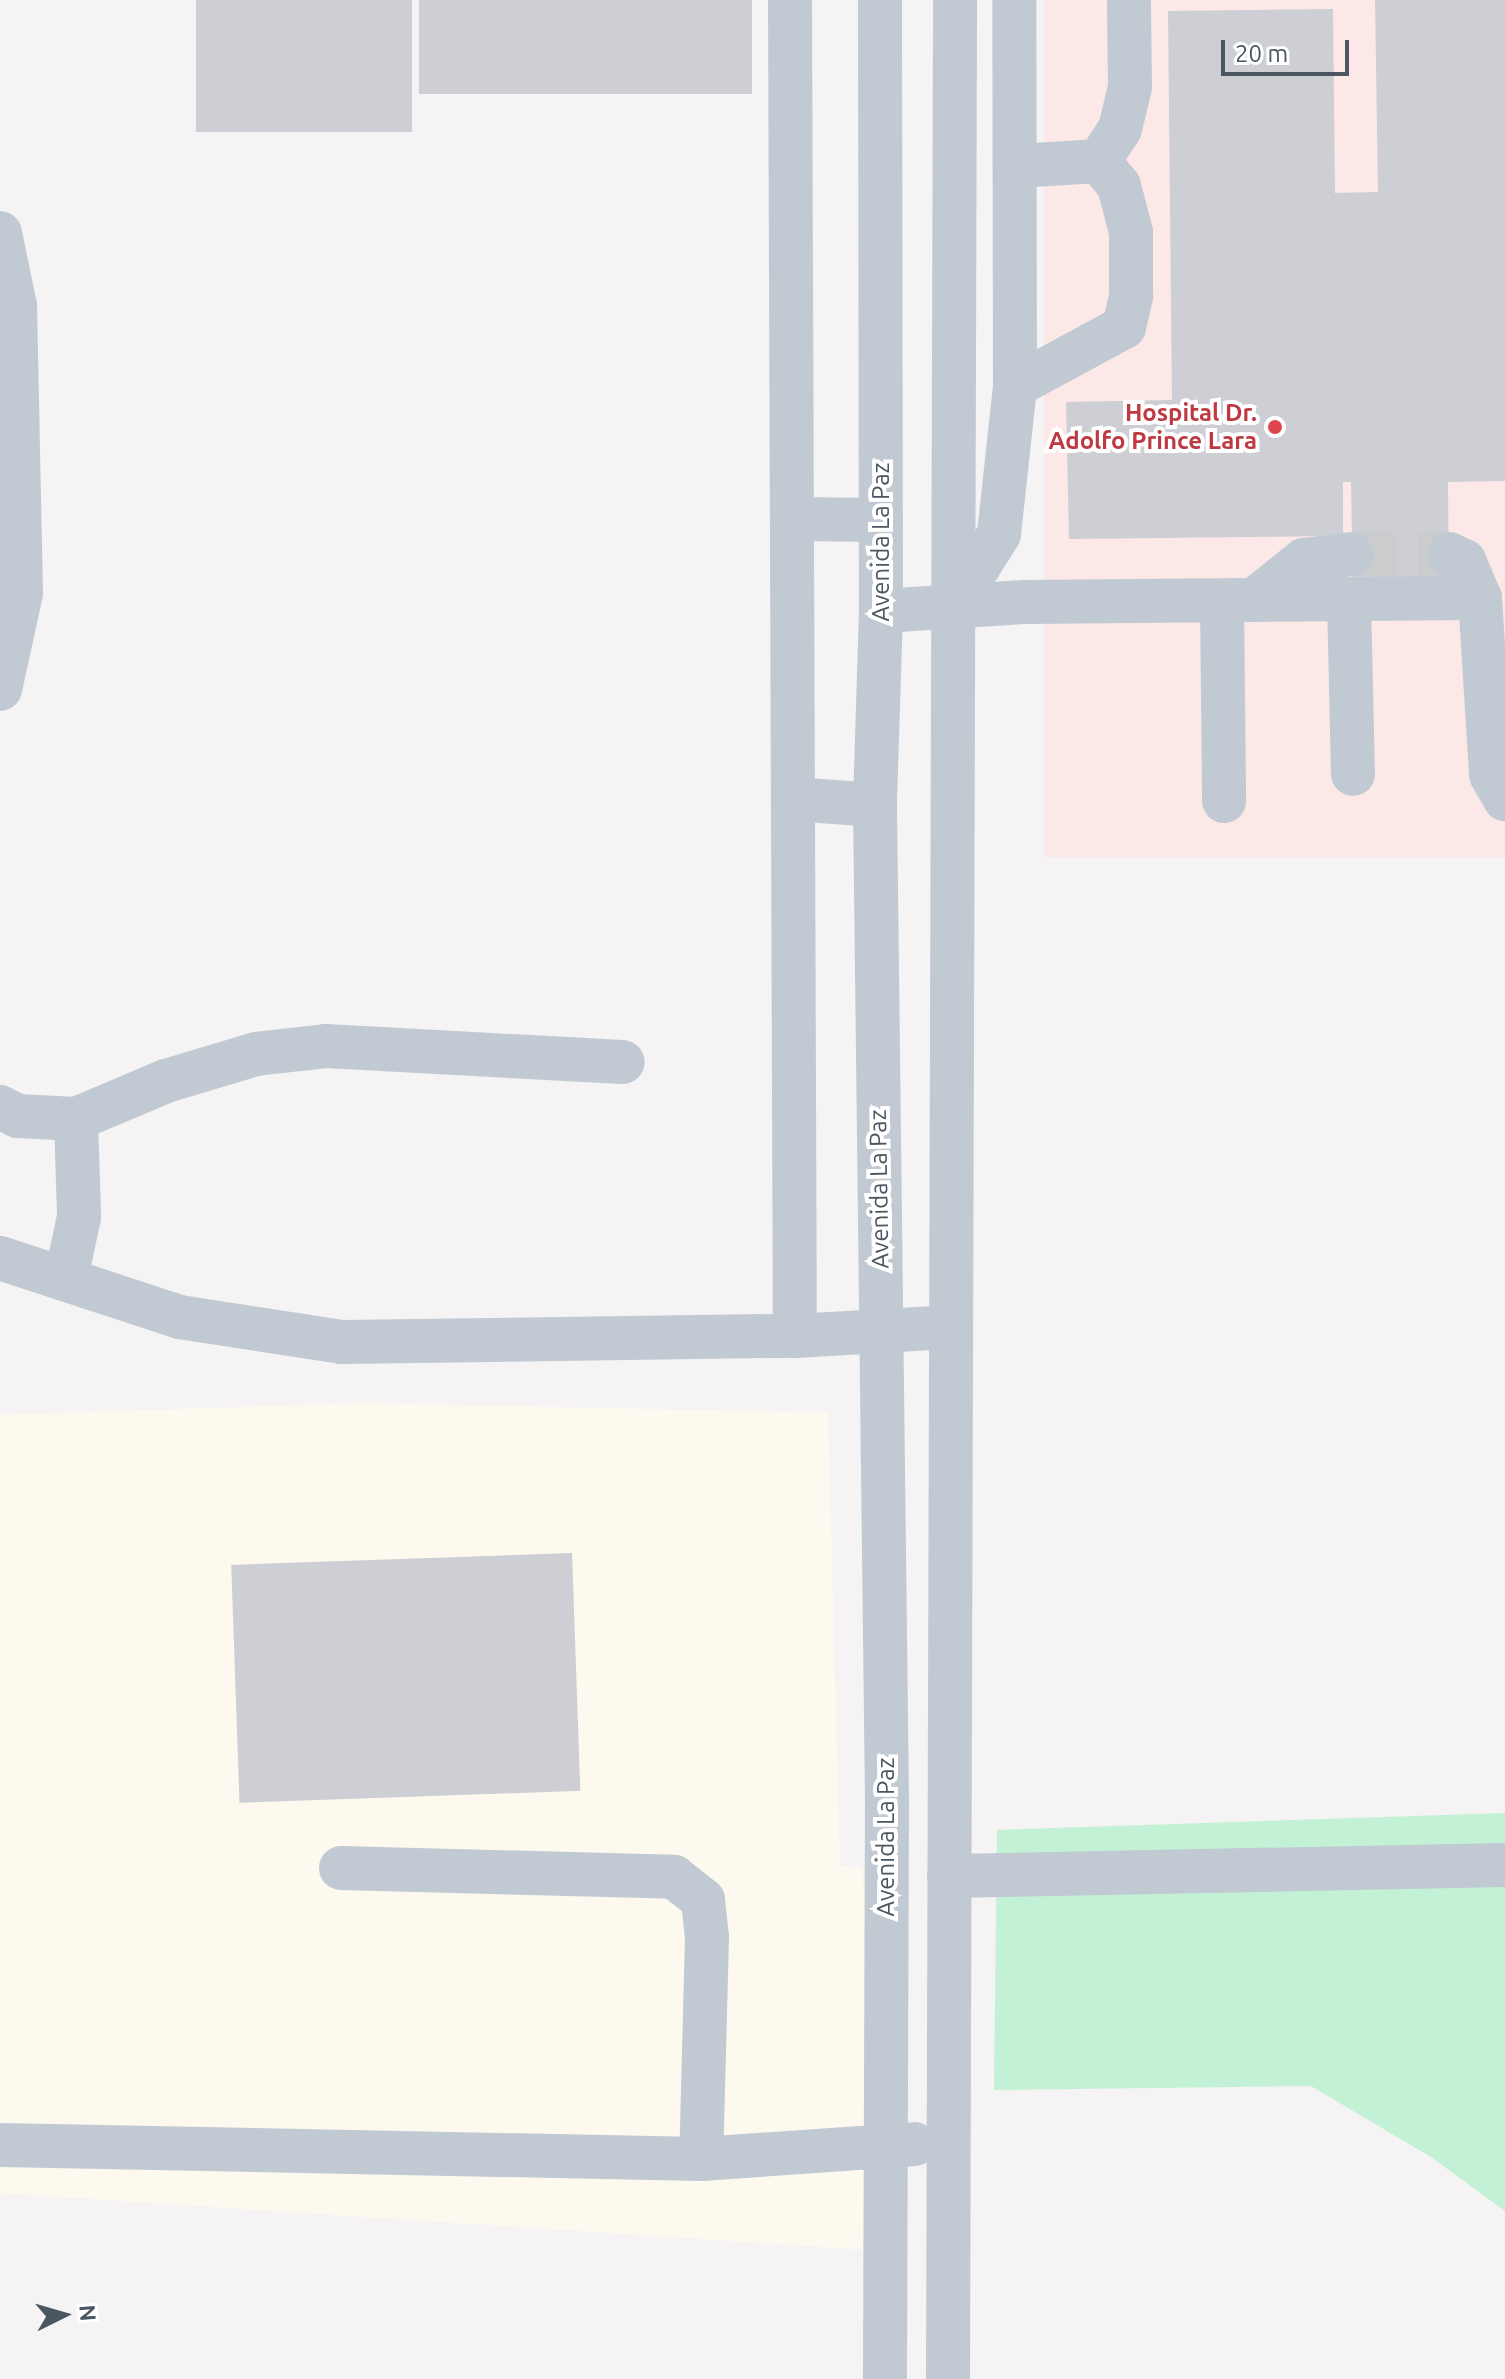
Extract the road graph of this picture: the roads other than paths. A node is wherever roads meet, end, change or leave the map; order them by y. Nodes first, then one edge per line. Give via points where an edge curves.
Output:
1 (790, 0) edge
2 (880, 0) edge
3 (955, 0) edge
4 (1014, 0) edge
5 (1129, 0) edge
6 (1099, 161) junction
7 (1015, 166) junction
8 (0, 233) edge
9 (1015, 386) junction
10 (792, 519) junction
11 (881, 520) junction
12 (1352, 554) tunnel mouth
13 (1449, 554) dead end
14 (1480, 598) junction
15 (1349, 599) junction
16 (1238, 600) junction
17 (955, 604) junction
18 (881, 611) junction
19 (0, 689) edge
20 (1353, 774) dead end
21 (793, 799) junction
22 (1505, 799) edge
23 (1224, 801) dead end
24 (875, 805) junction
25 (623, 1062) dead end
26 (0, 1107) edge
27 (76, 1119) junction
28 (0, 1258) edge
29 (66, 1278) junction
30 (949, 1327) junction
31 (881, 1331) junction
32 (795, 1336) junction
33 (1505, 1865) edge
34 (341, 1868) dead end
35 (949, 1876) junction
36 (886, 2144) junction
37 (948, 2144) junction
38 (0, 2145) edge
39 (701, 2159) junction
40 (885, 2379) edge
41 (948, 2379) edge

1 - 10 street
2 - 11 street, Avenida La Paz
3 - 17 street
4 - 7 street
5 - 6 street via 1130,87 1120,129
6 - 7 street
6 - 9 street via 1119,186 1131,232 1131,296 1124,327
7 - 9 street
8 - 19 street via 15,306 21,578
9 - 17 street via 999,534
10 - 11 street
10 - 21 street
11 - 18 street, Avenida La Paz
12 - 16 street via 1304,560
13 - 14 street via 1464,561
14 - 15 street
14 - 22 street via 1491,775
15 - 16 street
15 - 20 street
16 - 17 street
16 - 23 street
17 - 18 street
17 - 30 street
18 - 24 street, Avenida La Paz
21 - 24 street
21 - 32 street
24 - 31 street, Avenida La Paz
25 - 27 street via 326,1046 256,1054 166,1081
26 - 27 street via 18,1116
27 - 29 street via 79,1217
28 - 29 street
29 - 32 street via 179,1317 342,1342
30 - 31 street
30 - 35 street
31 - 32 street
31 - 36 street, Avenida La Paz
33 - 35 street
34 - 39 street via 674,1877 703,1900 707,1937
35 - 37 street
36 - 37 street
36 - 39 street
36 - 40 street, Avenida La Paz
37 - 41 street
38 - 39 street

